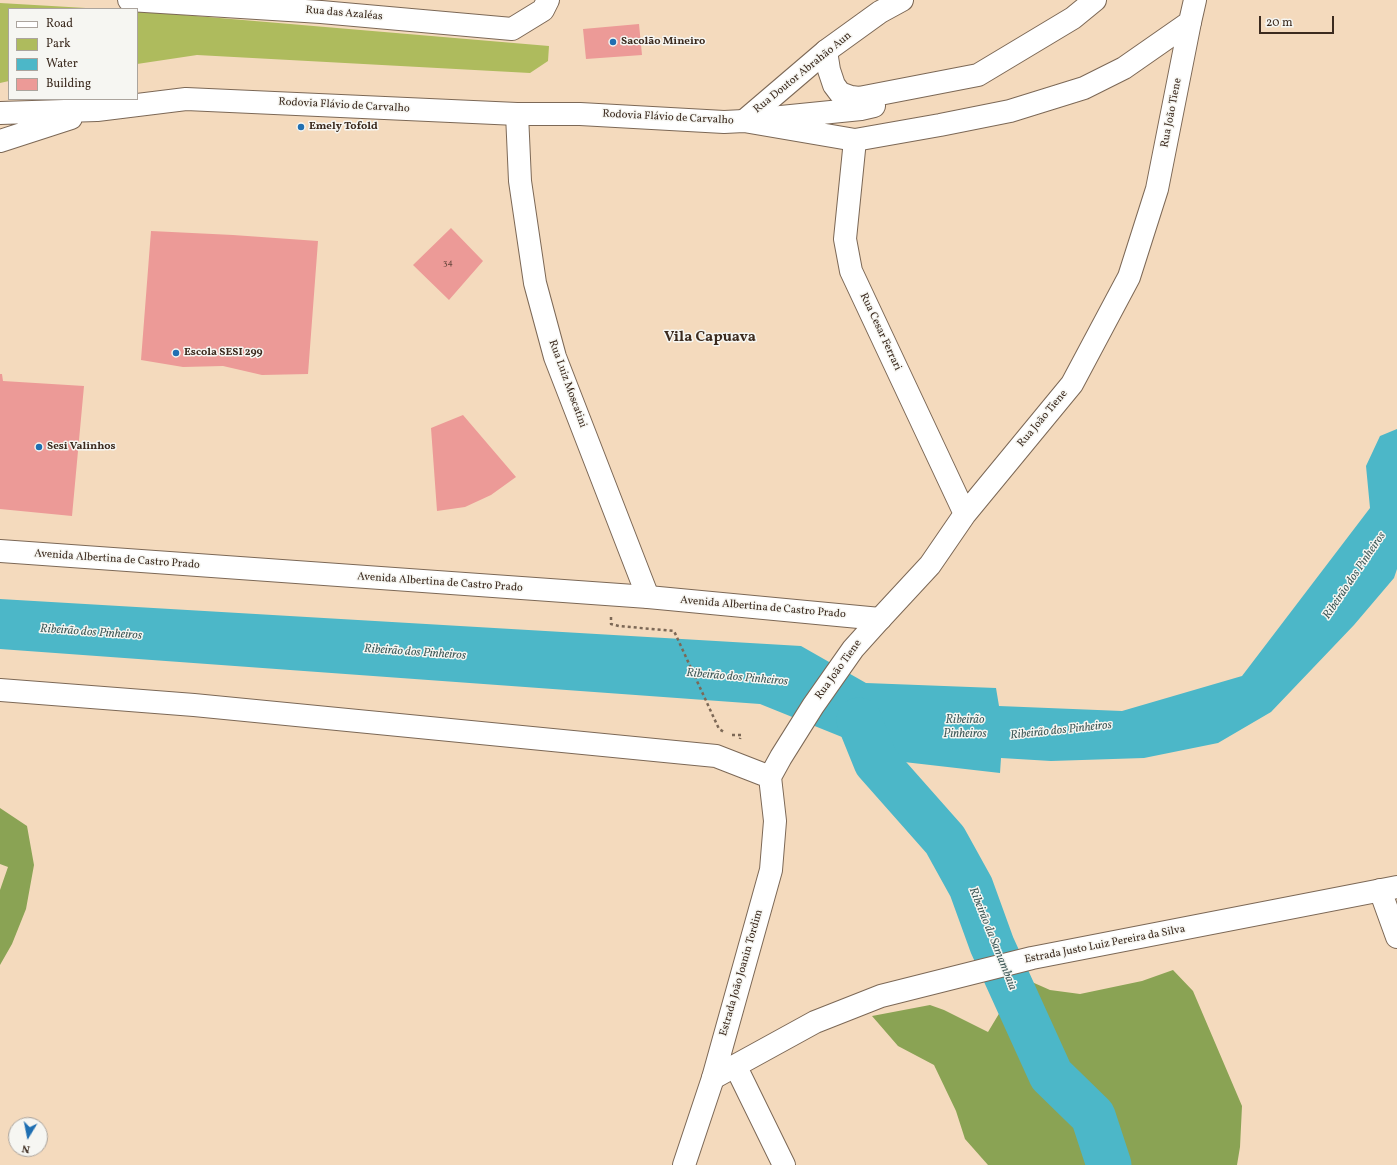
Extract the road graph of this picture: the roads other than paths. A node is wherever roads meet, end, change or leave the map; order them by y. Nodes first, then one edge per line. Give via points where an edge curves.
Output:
1 (129, 0) edge
2 (548, 0) edge
3 (902, 0) edge
4 (1095, 0) edge
5 (1184, 0) edge
6 (1195, 0) edge
7 (1190, 22) junction
8 (826, 52) junction
9 (978, 75) junction
10 (861, 109) junction
11 (97, 110) junction
12 (0, 113) edge
13 (517, 114) junction
14 (744, 121) junction
15 (855, 140) junction
16 (0, 141) edge
17 (965, 514) junction
18 (0, 551) edge
19 (648, 597) junction
20 (880, 619) junction
21 (0, 690) edge
22 (770, 777) junction
23 (1388, 889) edge
24 (1397, 936) edge
25 (736, 1066) junction
26 (713, 1078) junction
27 (684, 1165) edge
28 (784, 1165) edge

1 - 2 main road, Rua das Azaléas via 321,12 512,29 543,10
3 - 8 main road, Rua Doutor Abrahão Aun via 880,12
4 - 9 main road via 1073,18
5 - 7 main road
6 - 7 main road
7 - 15 main road, Rodovia Flávio de Carvalho via 1124,68 1084,88 1010,111
7 - 17 main road, Rua João Tiene via 1157,189 1129,277 1072,384
8 - 9 main road via 834,85 840,93 851,97 859,98
8 - 14 main road, Rua Doutor Abrahão Aun
9 - 10 main road via 912,99
10 - 14 main road
10 - 15 main road, Rua Cesar Ferrari
11 - 12 main road, Rodovia Flávio de Carvalho
11 - 13 main road, Rodovia Flávio de Carvalho via 186,99
11 - 16 main road, Rodovia Flávio de Carvalho
13 - 14 main road, Rodovia Flávio de Carvalho
13 - 19 main road, Rua Luiz Moscatini via 520,181 535,283 554,357
14 - 15 main road, Rodovia Flávio de Carvalho
15 - 17 main road, Rua Cesar Ferrari via 845,239 851,272
17 - 20 main road, Rua João Tiene via 930,565
18 - 19 main road, Avenida Albertina de Castro Prado
19 - 20 main road, Avenida Albertina de Castro Prado
20 - 22 main road, Rua João Tiene via 853,649 813,706
21 - 22 main road via 202,706 716,756
22 - 26 main road, Estrada João Joanin Tordim via 775,821 771,870
23 - 24 main road
23 - 25 main road, Estrada Justo Luiz Pereira da Silva via 1032,958 881,996 815,1022
25 - 26 main road, Estrada Justo Luiz Pereira da Silva
25 - 28 main road
26 - 27 main road, Estrada João Joanin Tordim

